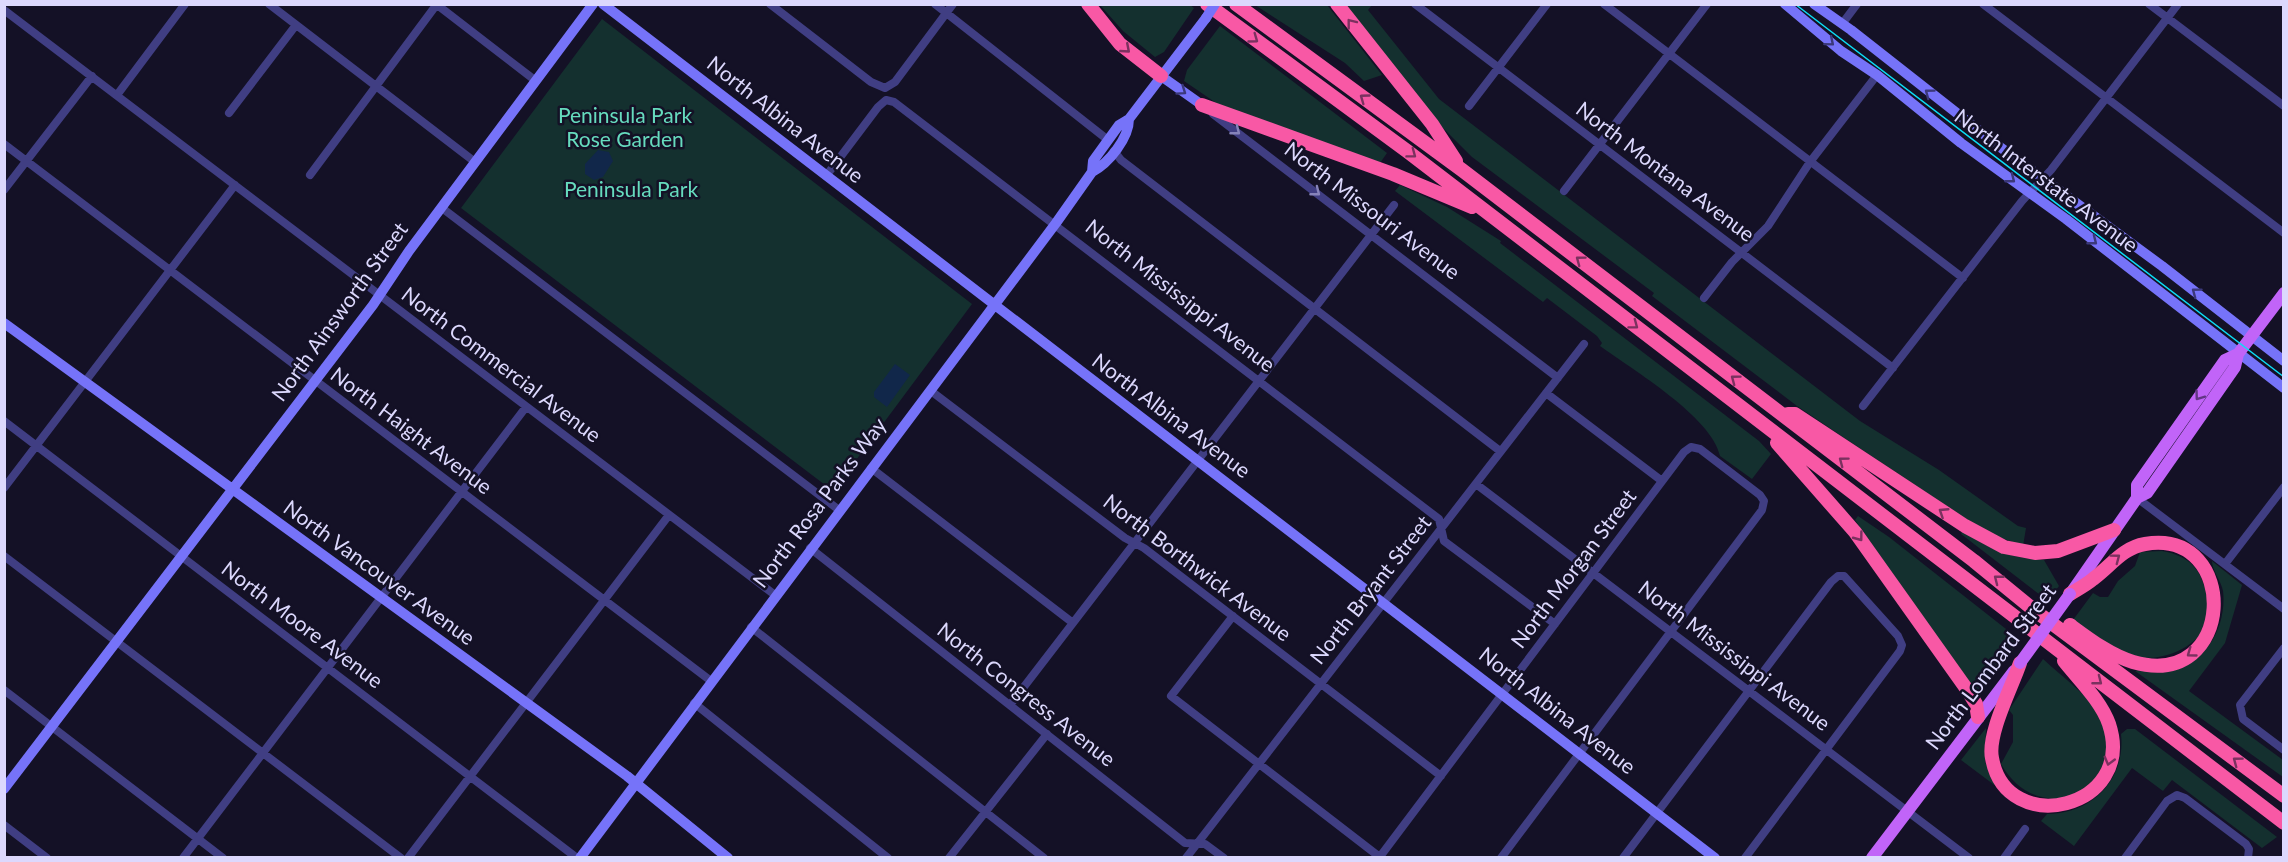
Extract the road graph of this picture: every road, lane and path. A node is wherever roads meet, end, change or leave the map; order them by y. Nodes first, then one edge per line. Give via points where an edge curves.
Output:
1 (185, 4) edge
2 (270, 4) edge
3 (593, 4) edge
4 (603, 4) edge
5 (770, 4) edge
6 (935, 4) edge
7 (953, 4) edge
8 (1088, 4) edge
9 (1207, 4) edge
10 (1215, 4) edge
11 (1236, 4) edge
12 (1337, 4) edge
13 (1415, 4) edge
14 (1547, 4) edge
15 (1604, 4) edge
16 (1707, 4) edge
17 (1785, 4) edge
18 (1814, 4) edge
19 (1857, 4) edge
20 (1983, 4) edge
21 (2150, 4) edge
22 (2178, 4) edge
23 (437, 5) edge
24 (4, 10) edge
25 (946, 13) junction
26 (2168, 18) junction
27 (1842, 24) junction
28 (296, 25) junction
29 (1669, 54) junction
30 (1498, 68) junction
31 (1877, 75) junction
32 (92, 76) junction
33 (1161, 76) junction
34 (536, 81) junction
35 (376, 87) junction
36 (117, 95) junction
37 (2106, 98) junction
38 (1202, 105) junction
39 (1469, 106) dead end
40 (2283, 106) edge
41 (229, 114) dead end
42 (1129, 119) junction
43 (1108, 140) junction
44 (4, 144) edge
45 (1599, 145) junction
46 (1114, 151) junction
47 (27, 161) junction
48 (475, 162) junction
49 (1810, 162) junction
50 (1462, 170) junction
51 (1092, 172) junction
52 (310, 175) dead end
53 (826, 176) junction
54 (2044, 178) junction
55 (235, 185) junction
56 (4, 190) edge
57 (1564, 191) dead end
58 (2030, 193) junction
59 (1394, 205) dead end
60 (442, 208) junction
61 (1488, 213) junction
62 (1056, 224) junction
63 (2283, 233) edge
64 (1371, 235) junction
65 (1741, 253) junction
66 (170, 270) junction
67 (1963, 278) junction
68 (2283, 293) edge
69 (379, 295) junction
70 (1704, 298) dead end
71 (993, 304) junction
72 (1314, 308) junction
73 (4, 323) edge
74 (2252, 336) junction
75 (1584, 344) dead end
76 (2238, 354) junction
77 (2283, 362) edge
78 (1893, 368) junction
79 (1558, 378) junction
80 (1260, 380) junction
81 (315, 381) junction
82 (85, 382) junction
83 (2283, 388) edge
84 (931, 391) junction
85 (1546, 393) junction
86 (1863, 406) dead end
87 (526, 407) junction
88 (1781, 414) junction
89 (1756, 419) junction
90 (4, 421) edge
91 (36, 446) junction
92 (1500, 451) junction
93 (1199, 461) junction
94 (871, 468) junction
95 (1662, 481) junction
96 (1476, 484) junction
97 (2283, 487) edge
98 (4, 488) edge
99 (232, 490) junction
100 (462, 492) junction
101 (2137, 498) junction
102 (839, 510) junction
103 (669, 515) junction
104 (1442, 528) junction
105 (2114, 530) junction
106 (1135, 544) junction
107 (810, 548) junction
108 (4, 556) edge
109 (182, 556) junction
110 (2225, 564) junction
111 (1594, 572) junction
112 (2017, 594) junction
113 (2070, 594) junction
114 (775, 595) junction
115 (381, 598) junction
116 (604, 600) junction
117 (1383, 603) junction
118 (2283, 609) edge
119 (1233, 616) junction
120 (1072, 623) junction
121 (1555, 624) junction
122 (751, 627) junction
123 (1671, 631) junction
124 (117, 642) junction
125 (2052, 645) junction
126 (2283, 648) edge
127 (2020, 663) junction
128 (328, 667) junction
129 (711, 681) junction
130 (1320, 684) junction
131 (4, 690) edge
132 (1749, 690) junction
133 (1502, 694) junction
134 (694, 703) junction
135 (525, 704) junction
136 (1010, 705) junction
137 (1978, 717) junction
138 (52, 726) junction
139 (1047, 734) junction
140 (1827, 749) junction
141 (2283, 750) edge
142 (263, 753) junction
143 (1579, 754) junction
144 (1259, 764) junction
145 (470, 776) junction
146 (1440, 776) junction
147 (637, 783) junction
148 (4, 789) edge
149 (2283, 796) edge
150 (985, 811) junction
151 (1908, 811) junction
152 (1657, 813) junction
153 (2283, 823) edge
154 (4, 825) edge
155 (2025, 829) dead end
156 (198, 838) junction
157 (1196, 844) junction
158 (2249, 853) edge
159 (1380, 857) edge
160 (47, 858) edge
161 (183, 858) edge
162 (223, 858) edge
163 (401, 858) edge
164 (408, 858) edge
165 (579, 858) edge
166 (728, 858) edge
167 (888, 858) edge
168 (949, 858) edge
169 (1044, 858) edge
170 (1186, 858) edge
171 (1224, 858) edge
172 (1501, 858) edge
173 (1623, 858) edge
174 (1715, 858) edge
175 (1745, 858) edge
176 (1872, 858) edge
177 (1969, 858) edge
178 (2004, 858) edge
179 (2126, 858) edge

1 - 36 street
2 - 28 street
3 - 34 street, North Ainsworth Street
4 - 53 street, North Albina Avenue
5 - 25 street via 875,85 886,88 895,82
6 - 25 street
7 - 25 street
8 -> 33 highway via 1120,44
9 -> 61 highway
10 - 33 street, North Rosa Parks Way, bridge
50 -> 11 highway
50 -> 12 highway via 1432,124
13 - 30 street, North Montana Avenue
14 - 30 street
15 - 29 street
16 - 29 street
17 -> 31 street, North Interstate Avenue
18 - 27 street, North Interstate Avenue
19 - 27 street
20 - 37 street
21 - 26 street
22 - 26 street
23 - 34 street
23 - 35 street
24 - 32 street, North Commercial Avenue
25 - 43 street
26 - 37 street
26 - 40 street
54 -> 27 street, North Interstate Avenue
28 - 35 street
28 - 41 street
29 - 45 street
29 - 49 street
30 - 39 street
30 - 45 street, North Montana Avenue
31 - 49 street
31 -> 58 street, North Interstate Avenue
32 - 36 street, North Commercial Avenue
32 - 47 street
33 -> 38 street, North Missouri Avenue
33 - 42 street, North Rosa Parks Way
34 - 48 street, North Ainsworth Street
35 - 48 street
35 - 52 street
36 - 55 street, North Commercial Avenue
37 - 54 street
37 - 63 street
38 - 61 highway
38 -> 64 street, North Missouri Avenue
42 - 43 street, North Rosa Parks Way via 1119,124
42 - 46 street, North Rosa Parks Way via 1129,131
43 - 51 street, North Rosa Parks Way via 1093,161
44 - 47 street, North Haight Avenue
45 - 57 street
45 - 65 street, North Montana Avenue
46 - 51 street, North Rosa Parks Way via 1101,168
46 - 72 street
47 - 56 street
47 - 66 street, North Haight Avenue
48 - 60 street, North Ainsworth Street
49 - 65 street via 1768,226
49 - 67 street
88 -> 50 highway
51 - 62 street, North Rosa Parks Way
53 - 62 street, North Mississippi Avenue via 874,112 888,100
53 - 71 street, North Albina Avenue
54 - 58 street
74 -> 54 street, North Interstate Avenue
55 - 66 street
55 - 69 street, North Commercial Avenue
58 - 67 street
58 -> 76 street, North Interstate Avenue
59 - 64 street
60 - 69 street, North Ainsworth Street
60 - 102 street
61 -> 89 highway
62 - 71 street, North Rosa Parks Way
62 - 80 street, North Mississippi Avenue
64 - 72 street
64 - 79 street, North Missouri Avenue
65 - 70 street
65 - 78 street, North Montana Avenue
66 - 81 street, North Haight Avenue
66 - 82 street
67 - 78 street
68 - 74 main road, North Lombard Street
69 - 81 street, North Ainsworth Street
69 - 87 street, North Commercial Avenue
71 - 84 street, North Rosa Parks Way
71 - 93 street, North Albina Avenue
72 - 80 street
72 - 92 street
73 - 82 street, North Vancouver Avenue
74 - 76 main road, North Lombard Street
74 - 77 street, North Interstate Avenue
75 - 79 street, North Bryant Street
76 - 83 street, North Interstate Avenue
76 - 101 main road, North Lombard Street via 2235,367 2147,493
78 - 86 street
79 - 85 street, North Bryant Street
80 - 93 street
80 - 104 street, North Mississippi Avenue via 1439,519
81 - 99 street, North Ainsworth Street
81 - 100 street, North Haight Avenue
82 - 91 street
82 - 99 street, North Vancouver Avenue
84 - 94 street, North Rosa Parks Way
84 - 106 street, North Borthwick Avenue
85 - 92 street, North Bryant Street
85 - 95 street
87 - 100 street
87 - 103 street, North Commercial Avenue
105 -> 88 highway via 2058,551 2004,547 1965,526 1795,414
112 -> 88 highway
89 - 125 highway
89 -> 137 highway via 1856,532 1962,682
90 - 91 street, North Moore Avenue
91 - 98 street
91 - 109 street, North Moore Avenue
92 - 96 street, North Bryant Street
93 - 106 street
93 - 117 street, North Albina Avenue
94 - 102 street, North Rosa Parks Way
94 - 120 street
95 - 111 street, North Morgan Street
95 - 123 street, North Morgan Street via 1691,447 1700,449 1764,501 1762,510
96 - 104 street, North Bryant Street
96 - 111 street, North Mississippi Avenue
97 - 110 street
99 - 109 street, North Ainsworth Street
99 - 115 street, North Vancouver Avenue
100 - 115 street
100 - 116 street, North Haight Avenue
101 - 105 main road, North Lombard Street
101 - 110 street
102 - 107 street, North Rosa Parks Way
103 - 114 street, North Commercial Avenue
103 - 116 street
104 - 117 street, North Bryant Street
104 - 121 street, North Mississippi Avenue via 1444,541
105 - 113 main road, North Lombard Street
106 - 119 street, North Borthwick Avenue
106 - 120 street
107 - 114 street, North Rosa Parks Way
107 - 136 street, North Congress Avenue
108 - 124 street
109 - 124 street, North Ainsworth Street
109 - 128 street, North Moore Avenue
110 - 118 street
111 - 121 street, North Morgan Street
111 - 123 street, North Mississippi Avenue
113 -> 112 highway via 2122,554 2146,544 2160,544 2179,548 2202,565 2214,590 2216,611 2209,633 2199,646 2183,658 2155,665 2115,654 2039,602
149 -> 112 highway
113 - 127 main road, North Lombard Street, bridge
114 - 122 street, North Rosa Parks Way
115 - 128 street
115 - 135 street, North Vancouver Avenue
116 - 129 street, North Haight Avenue
116 - 135 street
117 - 130 street, North Bryant Street
117 - 133 street, North Albina Avenue
119 - 130 street, North Borthwick Avenue
119 - 144 street via 1171,696
120 - 136 street
121 - 133 street, North Morgan Street
122 - 129 street, North Rosa Parks Way
122 - 150 street
123 - 132 street, North Mississippi Avenue
123 - 143 street
124 - 138 street, North Ainsworth Street
124 - 142 street
125 -> 127 highway via 2105,715 2112,741 2105,775 2092,792 2070,804 2055,807 2031,803 2007,787 1995,770 1993,736
125 -> 153 highway
126 - 141 street via 2240,705 2243,719
127 - 137 main road, North Lombard Street
128 - 142 street
128 - 145 street, North Moore Avenue
129 - 134 street, North Rosa Parks Way
130 - 144 street, North Bryant Street
130 - 146 street, North Borthwick Avenue
131 - 138 street
132 - 140 street, North Mississippi Avenue
132 - 140 street via 1831,582 1838,576 1848,578 1902,645
132 - 152 street
133 - 143 street, North Albina Avenue
133 - 146 street, North Morgan Street
134 - 147 street, North Rosa Parks Way
134 - 167 street
135 - 145 street
135 - 147 street, North Vancouver Avenue
136 - 139 street, North Congress Avenue
137 - 151 main road, North Lombard Street
138 - 148 street, North Ainsworth Street
138 - 156 street
139 - 150 street
139 - 157 street, North Congress Avenue via 1185,843
140 - 151 street, North Mississippi Avenue
140 - 175 street
142 - 156 street
142 - 163 street
143 - 152 street, North Albina Avenue
143 - 172 street
144 - 157 street, North Bryant Street
144 - 159 street
145 - 164 street
145 - 165 street, North Moore Avenue
146 - 159 street, North Morgan Street
147 - 165 street, North Rosa Parks Way
147 - 166 street, North Vancouver Avenue
150 - 168 street
150 - 169 street
151 - 176 main road, North Lombard Street
151 - 177 street, North Mississippi Avenue
152 - 173 street
152 - 174 street, North Albina Avenue
154 - 160 street
155 - 178 street
156 - 161 street
156 - 162 street
157 - 170 street, North Bryant Street
157 - 171 street, North Congress Avenue via 1208,845
158 - 179 street via 2177,795 2167,801

